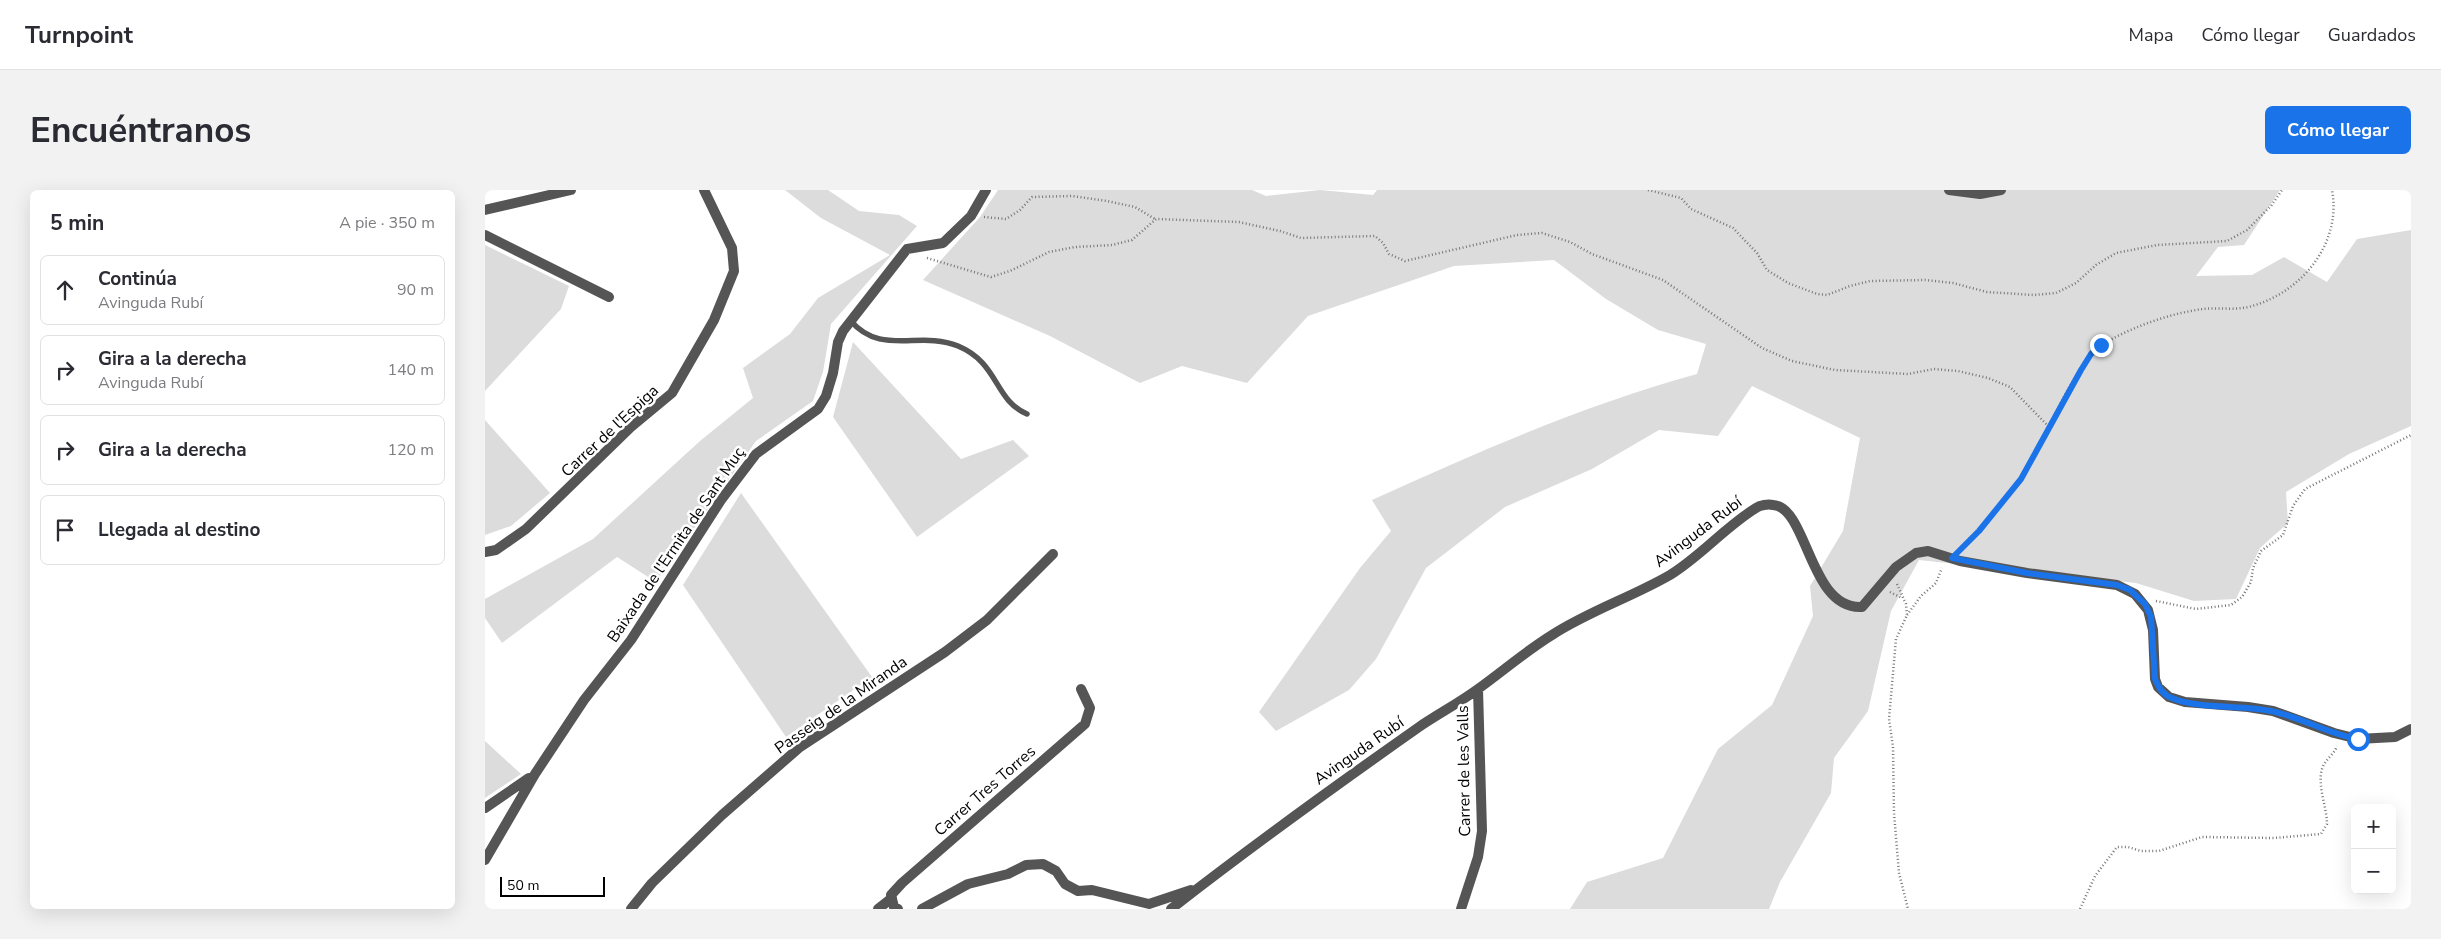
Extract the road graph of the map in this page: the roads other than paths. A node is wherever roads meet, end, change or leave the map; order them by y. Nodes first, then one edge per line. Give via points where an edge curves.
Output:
1 (571, 190) edge
2 (704, 190) edge
3 (986, 190) edge
4 (1949, 190) edge
5 (2001, 190) edge
6 (485, 210) edge
7 (485, 235) edge
8 (609, 298) dead end
9 (850, 320) junction
10 (1027, 414) dead end
11 (485, 552) edge
12 (1053, 554) dead end
13 (1478, 689) junction
14 (1081, 690) dead end
15 (2411, 729) edge
16 (535, 774) junction
17 (485, 808) edge
18 (485, 860) edge
19 (1199, 888) junction
20 (892, 898) junction
21 (631, 909) edge
22 (878, 909) edge
23 (899, 909) edge
24 (922, 909) edge
25 (1171, 909) edge
26 (1461, 909) edge

1 - 6 street
2 - 11 street, Carrer de l'Espiga via 732,248 734,271 714,320 672,393 631,427 526,529 496,550
3 - 9 street, Baixada de l'Ermita de Sant Muç via 974,212 943,243 907,249
4 - 5 street via 1981,194
7 - 8 street
9 - 10 lane via 864,334 881,340 940,340 972,352 993,374 1010,404
9 - 16 street, Baixada de l'Ermita de Sant Muç via 838,342 833,373 818,409 757,454
12 - 21 street, Passeig de la Miranda via 987,620 945,652 799,747 722,815 652,883
13 - 15 street, Avinguda Rubí via 1555,633 1669,576 1758,506 1774,505 1783,508 1795,525 1829,593 1853,608 1862,607 1896,567 1915,553 1928,551 2027,573 2117,585 2140,598 2151,617 2155,679 2163,693 2185,702 2273,711 2358,739 2384,739
13 - 19 street, Avinguda Rubí via 1277,828
13 - 26 street, Carrer de les Valls via 1482,831 1478,857
14 - 20 street, Carrer Tres Torres via 1090,708 1085,724 902,883
16 - 17 street
16 - 18 street, Baixada de l'Ermita de Sant Muç
19 - 24 street via 1149,904 1092,890 1078,891 1043,864 1026,865 1008,874 968,884
19 - 25 street, Avinguda Rubí
20 - 22 street, Carrer Tres Torres
20 - 23 street via 894,907

